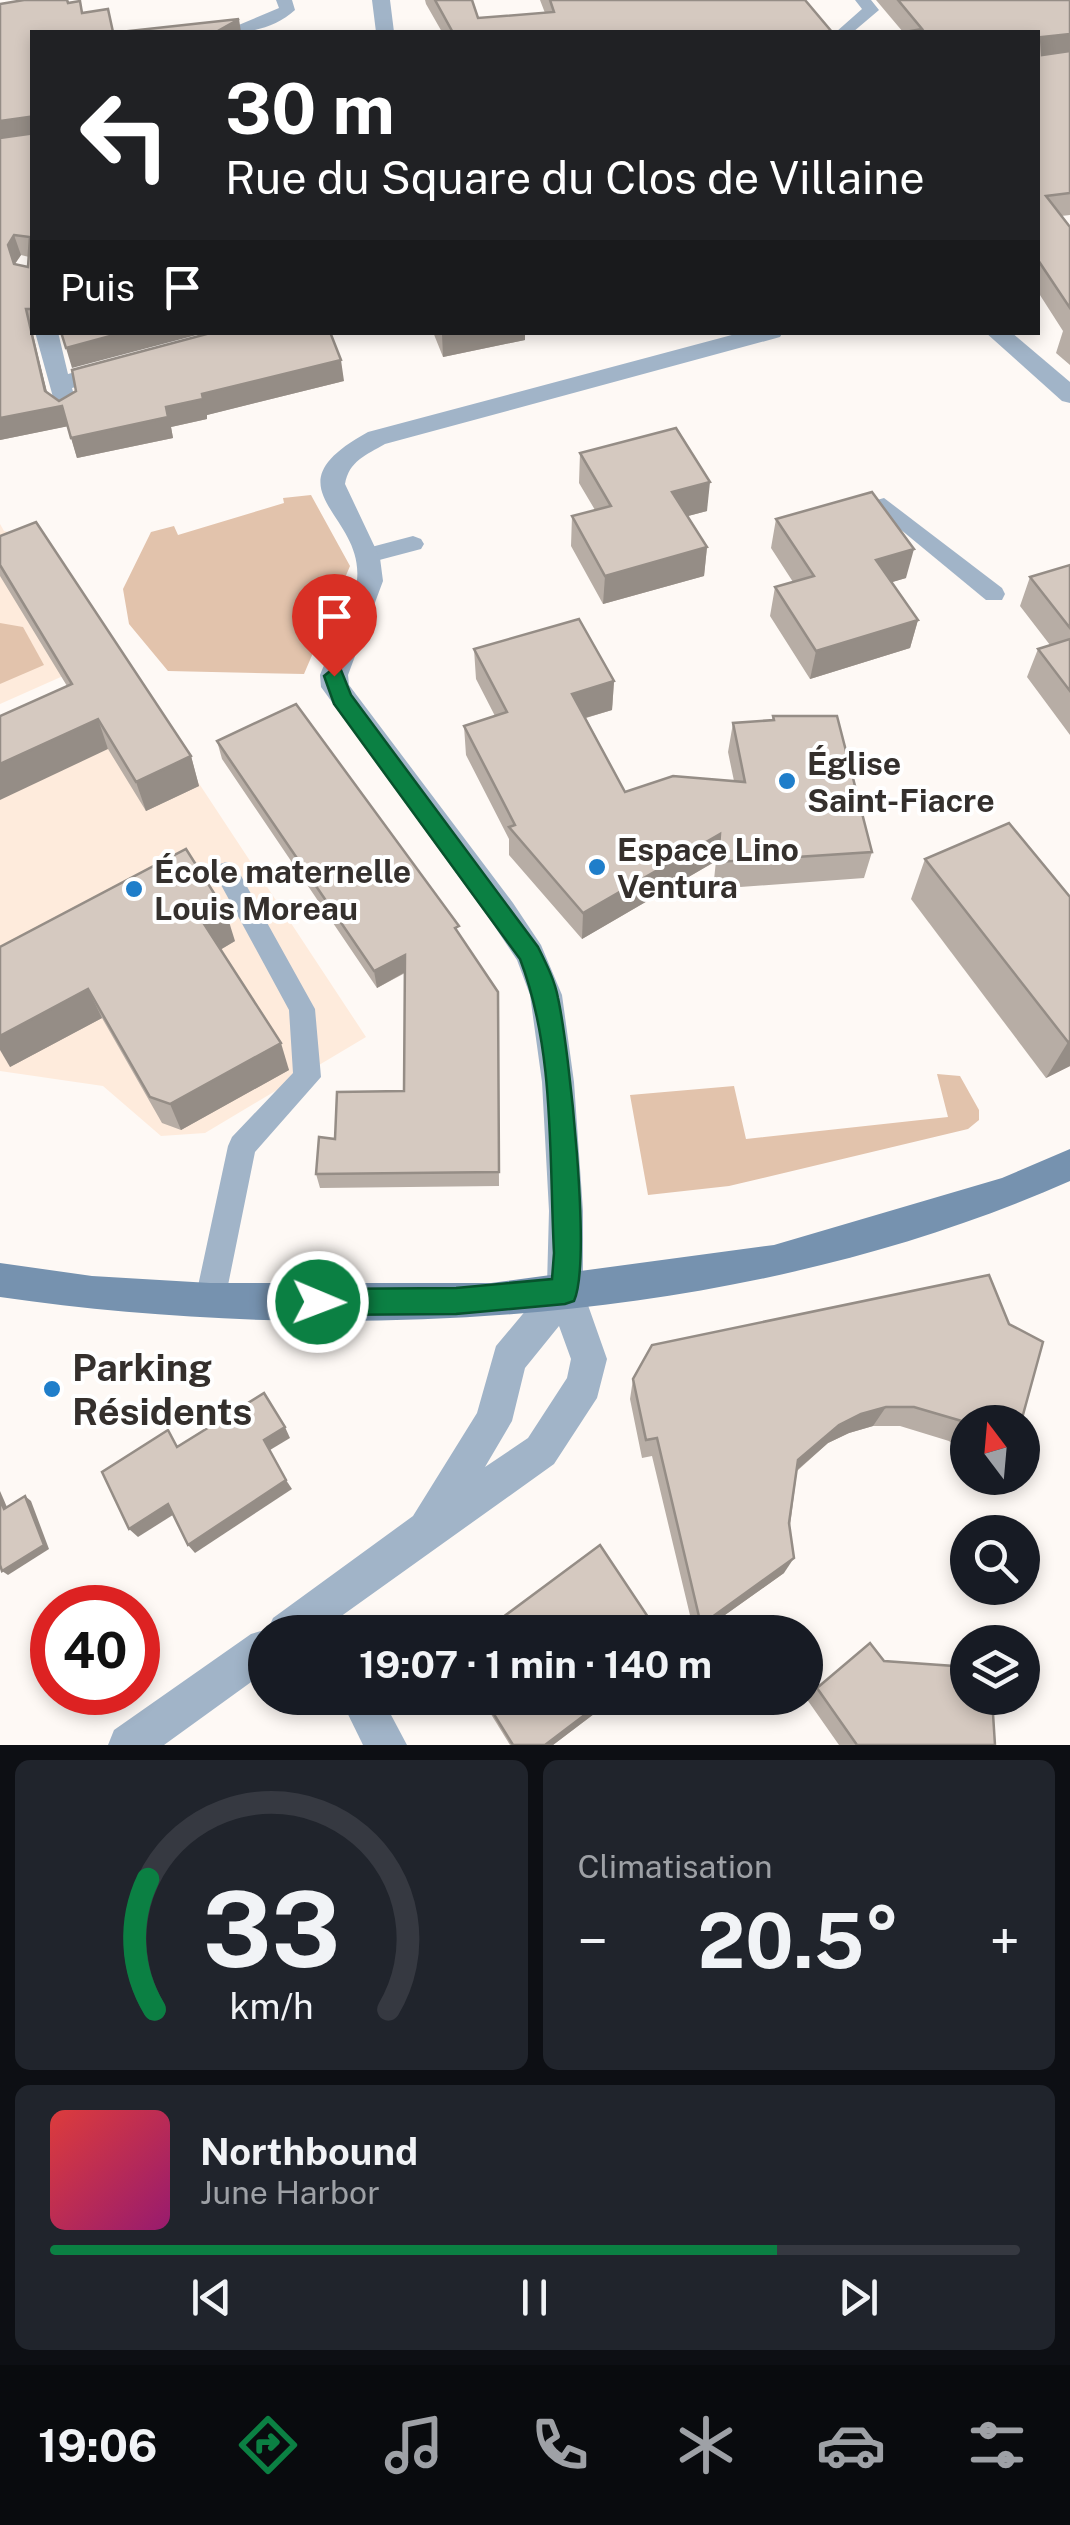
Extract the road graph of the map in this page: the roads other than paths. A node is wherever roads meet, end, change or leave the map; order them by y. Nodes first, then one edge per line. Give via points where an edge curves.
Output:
1 (284, 0) edge
2 (382, 0) edge
3 (863, 0) edge
4 (237, 30) edge
5 (386, 30) edge
6 (846, 30) edge
7 (47, 335) edge
8 (761, 335) edge
9 (1000, 335) edge
10 (130, 365) edge
11 (58, 384) junction
12 (1070, 395) edge
13 (67, 410) edge
14 (884, 505) edge
15 (413, 544) dead end
16 (368, 555) junction
17 (994, 594) dead end
18 (226, 872) dead end
19 (1070, 1165) edge
20 (0, 1280) edge
21 (565, 1291) junction
22 (210, 1300) junction
23 (419, 1534) junction
24 (322, 1615) edge
25 (248, 1660) edge
26 (369, 1715) edge
27 (129, 1745) edge
28 (386, 1745) edge

1 - 4 lane via 287,10
2 - 5 street
3 - 6 lane via 871,10
7 - 11 street
8 - 16 street via 347,451 336,462 332,488
9 - 12 street
10 - 11 street
11 - 13 street
14 - 17 lane
15 - 16 lane
16 - 21 street via 370,582 335,687 502,912 546,994 558,1082
18 - 22 lane via 302,1010 307,1077 242,1146
19 - 21 street via 1006,1194 774,1262
20 - 22 street
21 - 22 street via 421,1302
21 - 23 street via 509,1359 493,1421
21 - 23 street via 588,1359 584,1385 541,1451
23 - 24 street
25 - 27 street
26 - 28 street

